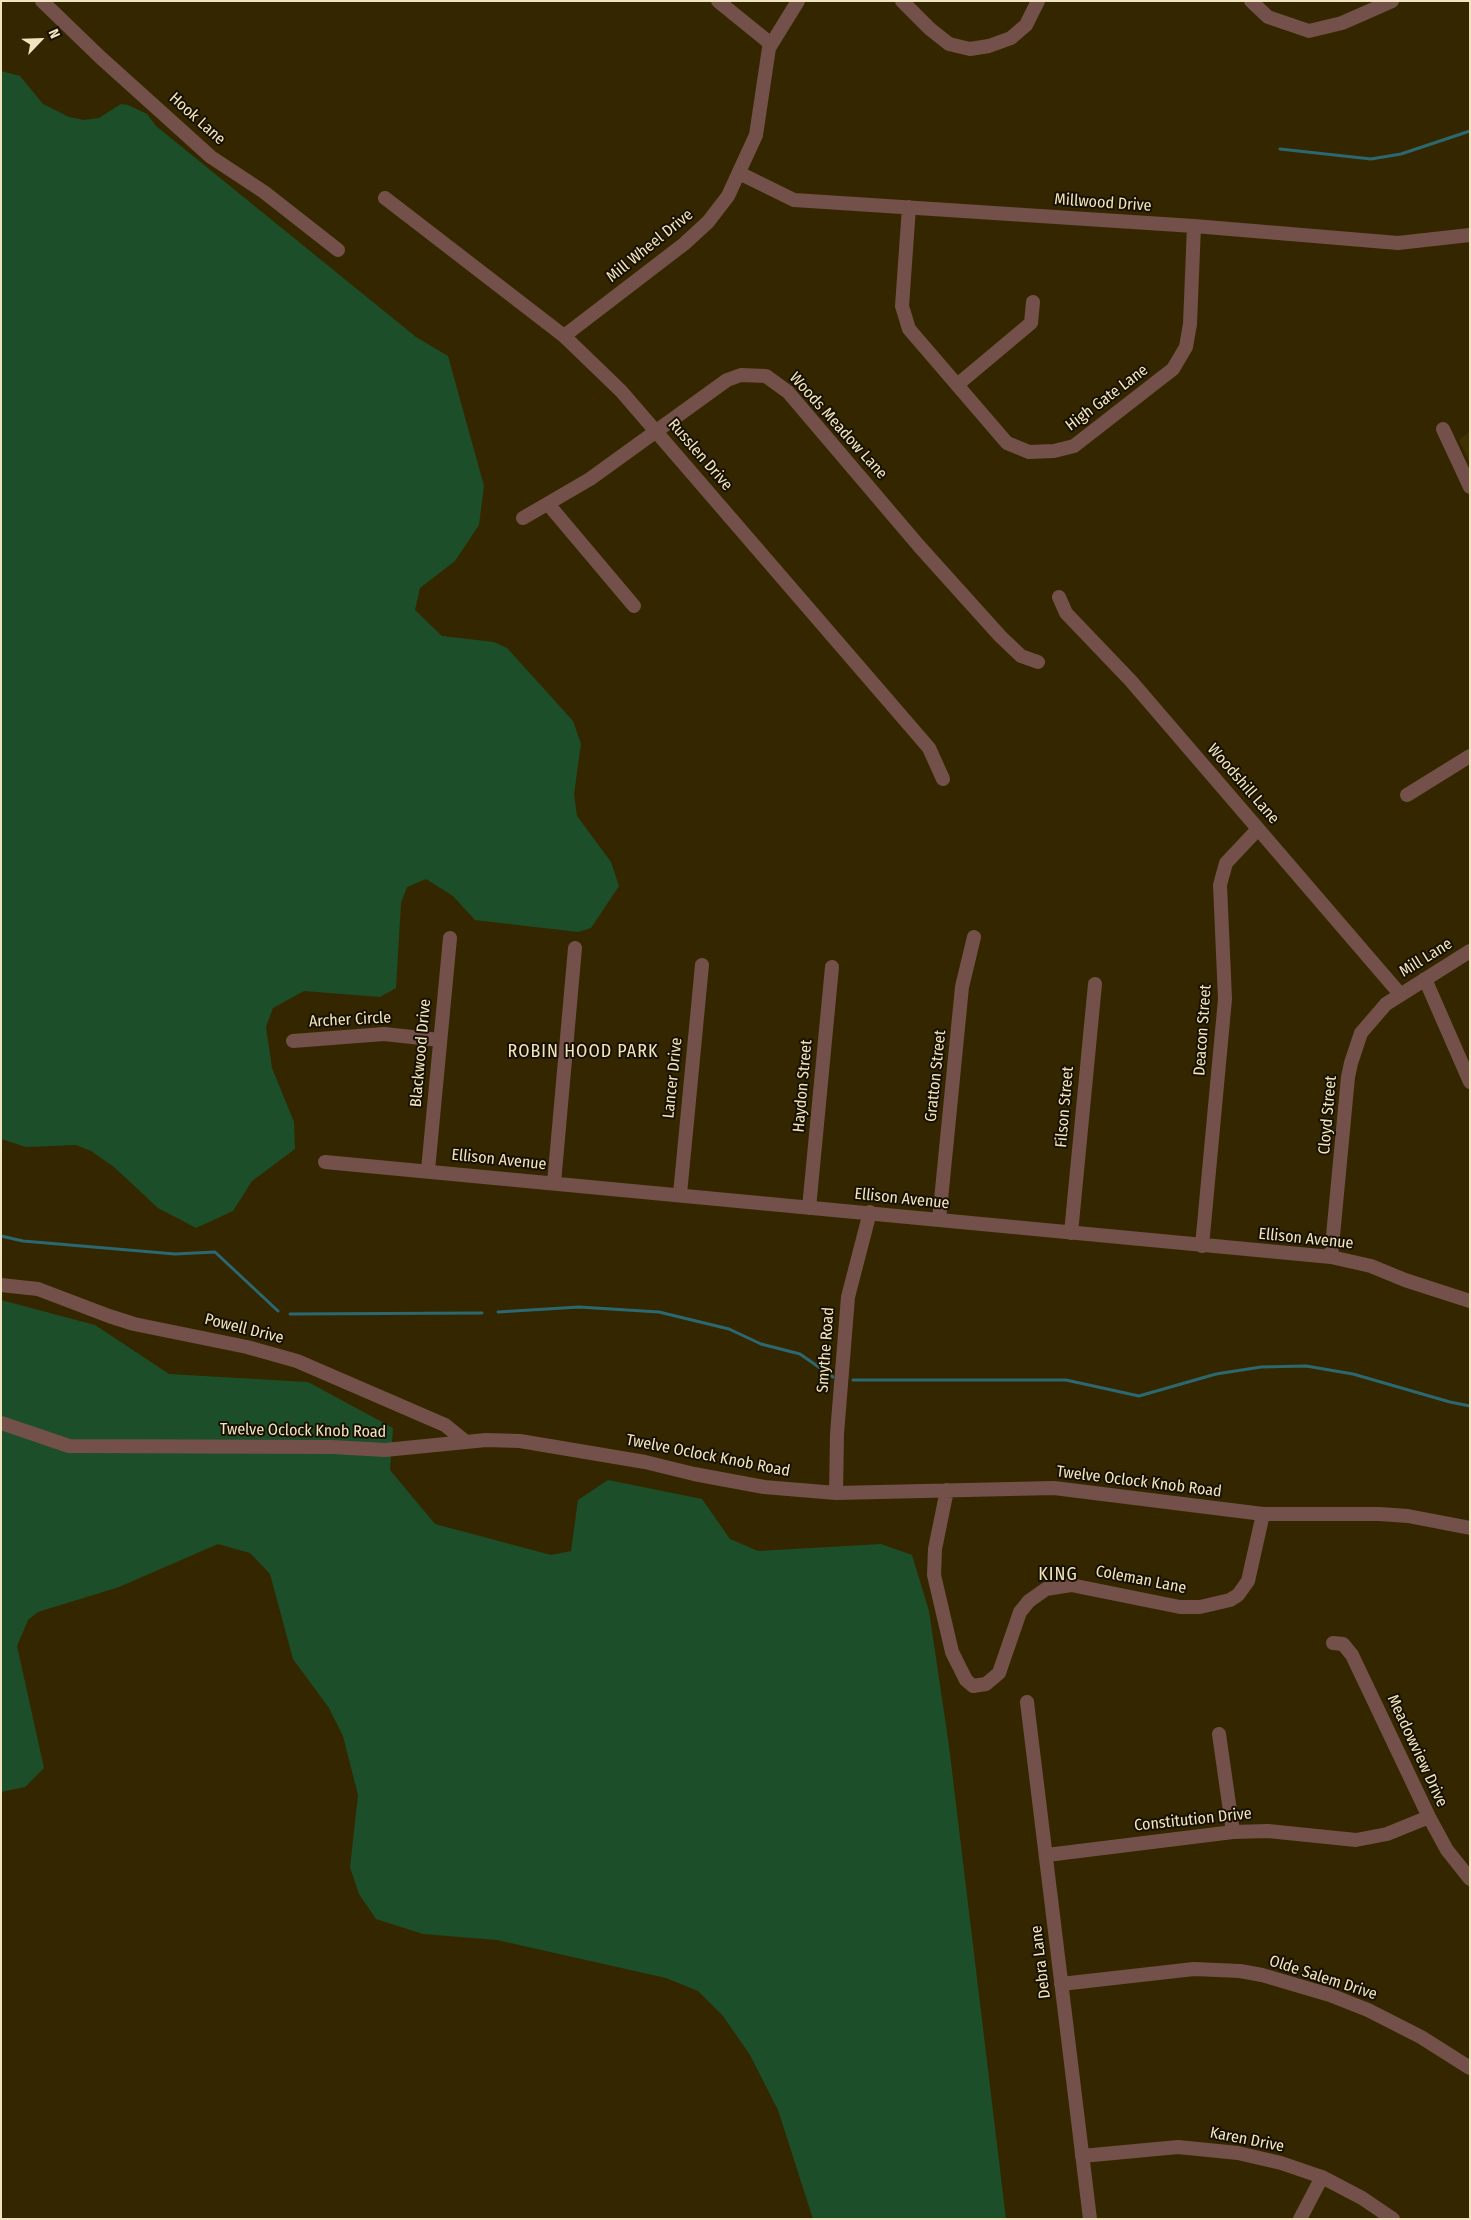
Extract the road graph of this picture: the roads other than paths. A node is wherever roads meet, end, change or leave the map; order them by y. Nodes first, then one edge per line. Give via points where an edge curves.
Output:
1 (42, 1) edge
2 (718, 1) edge
3 (798, 1) edge
4 (902, 1) edge
5 (1038, 1) edge
6 (1251, 1) edge
7 (1392, 1) edge
8 (772, 44) junction
9 (739, 173) junction
10 (385, 198) dead end
11 (909, 207) junction
12 (1194, 226) junction
13 (1470, 235) edge
14 (338, 250) dead end
15 (1033, 302) dead end
16 (564, 336) junction
17 (957, 385) junction
18 (1443, 429) dead end
19 (656, 432) junction
20 (1470, 487) edge
21 (548, 504) junction
22 (524, 518) dead end
23 (1059, 597) dead end
24 (634, 606) dead end
25 (1038, 662) dead end
26 (1470, 756) edge
27 (943, 779) dead end
28 (1407, 795) dead end
29 (1258, 829) junction
30 (974, 937) dead end
31 (450, 938) dead end
32 (576, 948) dead end
33 (1470, 951) edge
34 (702, 966) dead end
35 (832, 968) dead end
36 (1425, 979) junction
37 (1095, 984) dead end
38 (1400, 994) junction
39 (440, 1040) junction
40 (293, 1041) dead end
41 (1470, 1082) edge
42 (325, 1162) dead end
43 (428, 1170) junction
44 (554, 1183) junction
45 (680, 1194) junction
46 (809, 1208) junction
47 (870, 1212) junction
48 (939, 1220) junction
49 (1071, 1234) junction
50 (1202, 1246) junction
51 (1331, 1257) junction
52 (1, 1285) edge
53 (1470, 1300) edge
54 (1, 1423) edge
55 (466, 1442) junction
56 (947, 1490) junction
57 (836, 1493) junction
58 (1263, 1514) junction
59 (1470, 1528) edge
60 (1333, 1643) dead end
61 (1027, 1702) dead end
62 (1219, 1734) dead end
63 (1429, 1817) junction
64 (1234, 1832) junction
65 (1047, 1855) junction
66 (1470, 1879) edge
67 (1061, 1984) junction
68 (1470, 2068) edge
69 (1082, 2156) junction
70 (1322, 2177) junction
71 (1090, 2219) edge
72 (1300, 2219) edge
73 (1393, 2219) edge

1 - 14 street, Hook Lane via 211,157 264,192
2 - 8 street
3 - 8 street, Mill Wheel Drive
4 - 5 street via 949,44 970,49 1011,38 1026,25
6 - 7 street via 1268,17 1310,31 1342,23
8 - 9 street, Mill Wheel Drive via 756,134
9 - 11 street, Millwood Drive via 794,200
9 - 16 street, Mill Wheel Drive via 728,196 708,222
10 - 16 street, Russlen Drive
11 - 12 street, Millwood Drive
11 - 17 street, High Gate Lane via 902,306 909,329
12 - 13 street, Millwood Drive via 1398,244
12 - 17 street, High Gate Lane via 1186,347 1173,369 1074,446 1030,452 1007,443
15 - 17 street via 1031,323
16 - 19 street, Russlen Drive via 621,391
18 - 20 street
19 - 21 street, Woods Meadow Lane
19 - 25 street, Woods Meadow Lane via 727,380 755,374 775,381 1000,636 1021,656
19 - 27 street, Russlen Drive via 929,748
21 - 22 street, Woods Meadow Lane
21 - 24 street
23 - 29 street, Woodshill Lane via 1066,613 1131,681
26 - 28 street
29 - 38 street, Woodshill Lane
29 - 50 street, Deacon Street via 1226,864 1220,885 1225,999
30 - 48 street, Gratton Street via 962,987
31 - 39 street, Blackwood Drive
32 - 44 street
33 - 36 street, Mill Lane
34 - 45 street, Lancer Drive
35 - 46 street, Haydon Street
36 - 38 street, Mill Lane
36 - 41 street
37 - 49 street, Filson Street
38 - 51 street, Cloyd Street via 1367,1023 1351,1062
39 - 40 street, Archer Circle via 384,1034
39 - 43 street, Blackwood Drive
42 - 43 street, Ellison Avenue
43 - 44 street, Ellison Avenue
44 - 45 street, Ellison Avenue
45 - 46 street, Ellison Avenue
46 - 47 street, Ellison Avenue
47 - 48 street, Ellison Avenue
47 - 57 street, Smythe Road via 848,1297 837,1434
48 - 49 street, Ellison Avenue
49 - 50 street, Ellison Avenue
50 - 51 street, Ellison Avenue
51 - 53 street, Ellison Avenue via 1371,1266
52 - 55 street, Powell Drive via 38,1289 134,1324 247,1347 297,1361 444,1425
54 - 55 street, Twelve Oclock Knob Road via 69,1446 385,1450
55 - 57 street, Twelve Oclock Knob Road via 520,1441 645,1462 764,1488
56 - 57 street, Twelve Oclock Knob Road
56 - 58 street, Twelve Oclock Knob Road via 1078,1490
56 - 58 street, Coleman Lane via 935,1549 934,1575 952,1652 966,1680 974,1686 986,1684 999,1673 1020,1612 1029,1600 1046,1589 1071,1585 1180,1607 1200,1607 1230,1600 1248,1581
58 - 59 street, Twelve Oclock Knob Road via 1379,1514
60 - 63 street, Meadowview Drive via 1343,1644 1352,1655
61 - 65 street, Debra Lane
62 - 64 street
63 - 64 street, Constitution Drive via 1387,1834 1356,1840 1268,1831
63 - 66 street, Meadowview Drive via 1447,1850
64 - 65 street, Constitution Drive
65 - 67 street, Debra Lane
67 - 68 street, Olde Salem Drive via 1194,1970 1262,1975 1313,1989 1368,2010 1421,2037
67 - 69 street, Debra Lane
69 - 70 street, Karen Drive via 1178,2147 1211,2149 1281,2163
69 - 71 street, Debra Lane
70 - 72 street
70 - 73 street, Karen Drive

